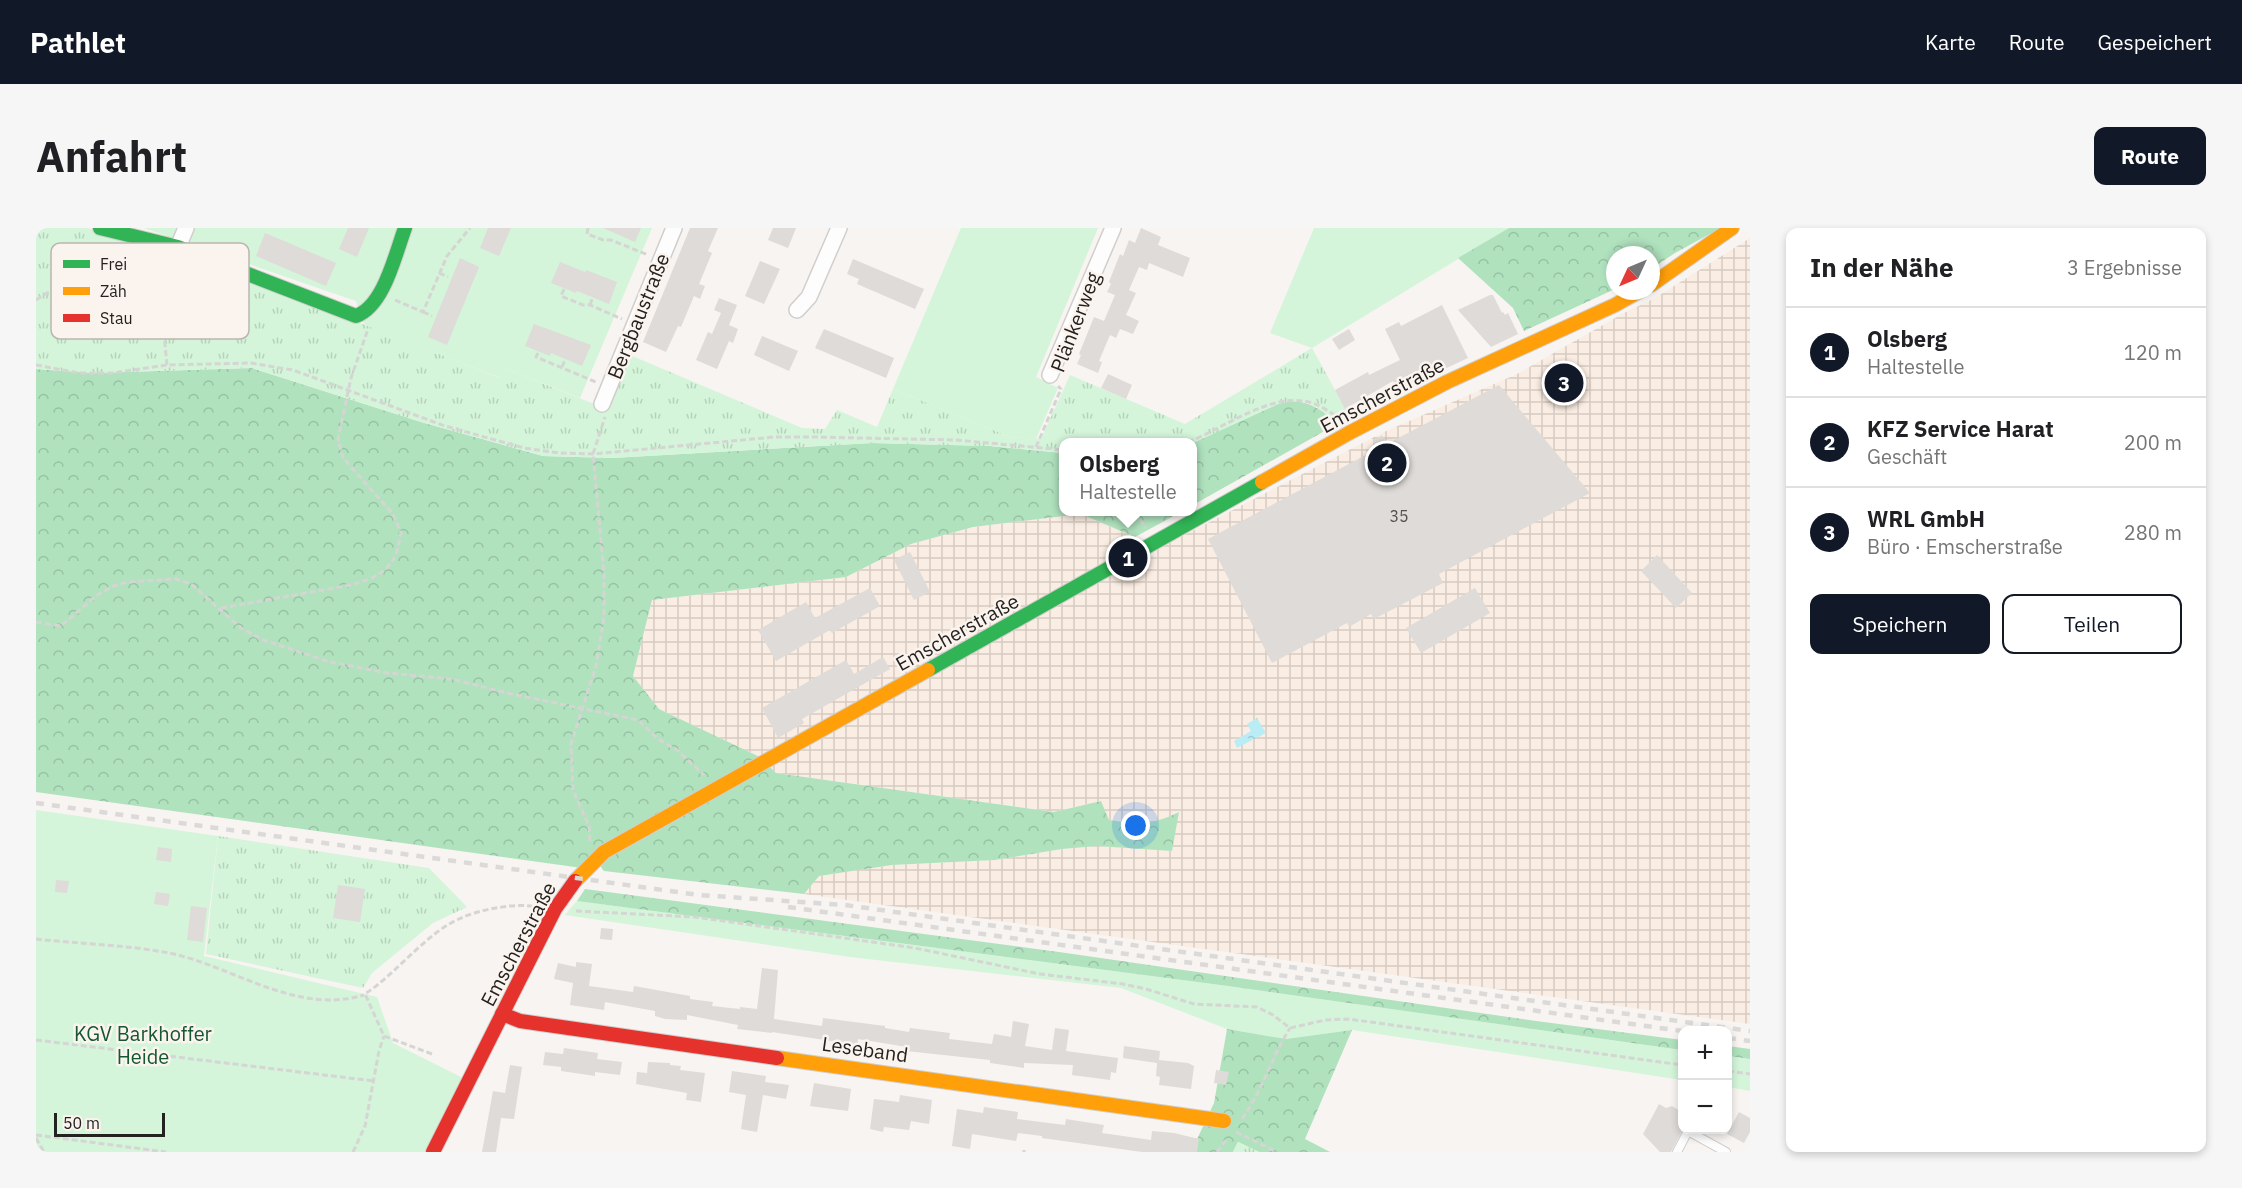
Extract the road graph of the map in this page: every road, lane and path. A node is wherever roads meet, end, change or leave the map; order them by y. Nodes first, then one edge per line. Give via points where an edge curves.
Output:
1 (100, 228) edge
2 (186, 228) edge
3 (405, 228) edge
4 (470, 228) edge
5 (588, 228) edge
6 (674, 228) edge
7 (839, 228) edge
8 (1113, 228) edge
9 (1732, 228) edge
10 (613, 235) dead end
11 (611, 240) junction
12 (162, 243) edge
13 (180, 243) edge
14 (660, 261) junction
15 (439, 273) junction
16 (249, 275) edge
17 (448, 277) dead end
18 (1660, 279) edge
19 (564, 289) dead end
20 (51, 290) edge
21 (380, 294) junction
22 (592, 299) dead end
23 (36, 300) edge
24 (1624, 300) edge
25 (590, 305) junction
26 (797, 310) dead end
27 (367, 312) junction
28 (423, 312) junction
29 (432, 316) dead end
30 (634, 325) junction
31 (164, 339) edge
32 (538, 352) dead end
33 (565, 360) dead end
34 (36, 365) edge
35 (167, 365) junction
36 (562, 367) junction
37 (1050, 375) joint
38 (609, 388) junction
39 (349, 390) junction
40 (602, 404) joint
41 (1349, 434) junction
42 (1197, 438) edge
43 (1036, 447) junction
44 (1059, 449) edge
45 (593, 454) junction
46 (220, 608) junction
47 (36, 622) edge
48 (582, 708) junction
49 (715, 789) junction
50 (592, 863) junction
51 (555, 909) junction
52 (36, 939) edge
53 (365, 994) junction
54 (502, 1014) junction
55 (1290, 1028) junction
56 (384, 1036) junction
57 (36, 1041) edge
58 (432, 1054) dead end
59 (1678, 1064) edge
60 (1732, 1072) edge
61 (1750, 1074) edge
62 (374, 1081) junction
63 (1238, 1124) dead end
64 (1229, 1126) joint
65 (36, 1137) edge
66 (44, 1152) edge
67 (166, 1152) edge
68 (353, 1152) edge
69 (433, 1152) edge
70 (1277, 1152) edge
71 (1677, 1152) edge
72 (1726, 1152) edge

1 - 12 street
2 - 13 street
3 - 21 street
4 - 15 path via 447,256
5 - 11 path via 587,234
6 - 14 street, Bergbaustraße
7 - 26 street via 809,297
8 - 37 street, Plänkerweg
9 - 18 street
10 - 11 path
11 - 14 path
14 - 30 street, Bergbaustraße
15 - 17 path
15 - 28 path
16 - 27 street via 356,316
19 - 25 path via 561,296
20 - 23 path
21 - 27 street
21 - 28 path
22 - 25 path
24 - 41 street, Emscherstraße via 1448,382
25 - 30 path
27 - 39 path via 368,330
28 - 29 path
30 - 38 street, Bergbaustraße
31 - 35 path
32 - 36 path via 536,357
33 - 36 path
34 - 35 path via 78,373 112,373
35 - 39 path via 251,363 293,370
36 - 38 path
37 - 43 path, Plänkerweg via 1061,389
38 - 40 street, Bergbaustraße
39 - 45 path via 446,426 524,448
39 - 46 path via 338,439 343,458 393,514 401,533 396,556 385,570 351,585
40 - 45 path via 606,415
41 - 42 path via 1342,420 1325,409 1311,403 1285,401
41 - 49 street, Emscherstraße
43 - 44 path
43 - 45 path via 921,438 774,437
45 - 48 path via 604,573 604,618 596,666
46 - 47 path via 191,584 176,579 154,580 113,586 62,626
46 - 48 path via 241,628 263,640 330,662 387,673 452,679
48 - 49 path via 638,720 677,750
48 - 50 path via 571,744 573,790 589,826
49 - 50 street, Emscherstraße via 613,846
50 - 51 street, Emscherstraße
51 - 53 path via 511,906 460,918
51 - 54 street, Emscherstraße
51 - 55 path via 695,917 915,948 1040,974 1123,984 1194,1004 1257,1007
52 - 53 path via 174,954 309,999 336,1001
53 - 56 path
54 - 64 street, Leseband via 520,1021 948,1080
54 - 69 street, Emscherstraße
55 - 59 path via 1348,1019
55 - 63 path
56 - 58 path
56 - 62 path
57 - 62 path
60 - 61 path
62 - 68 path via 365,1126
64 - 70 path
65 - 66 path
65 - 67 path
71 - 72 lane via 1688,1131

